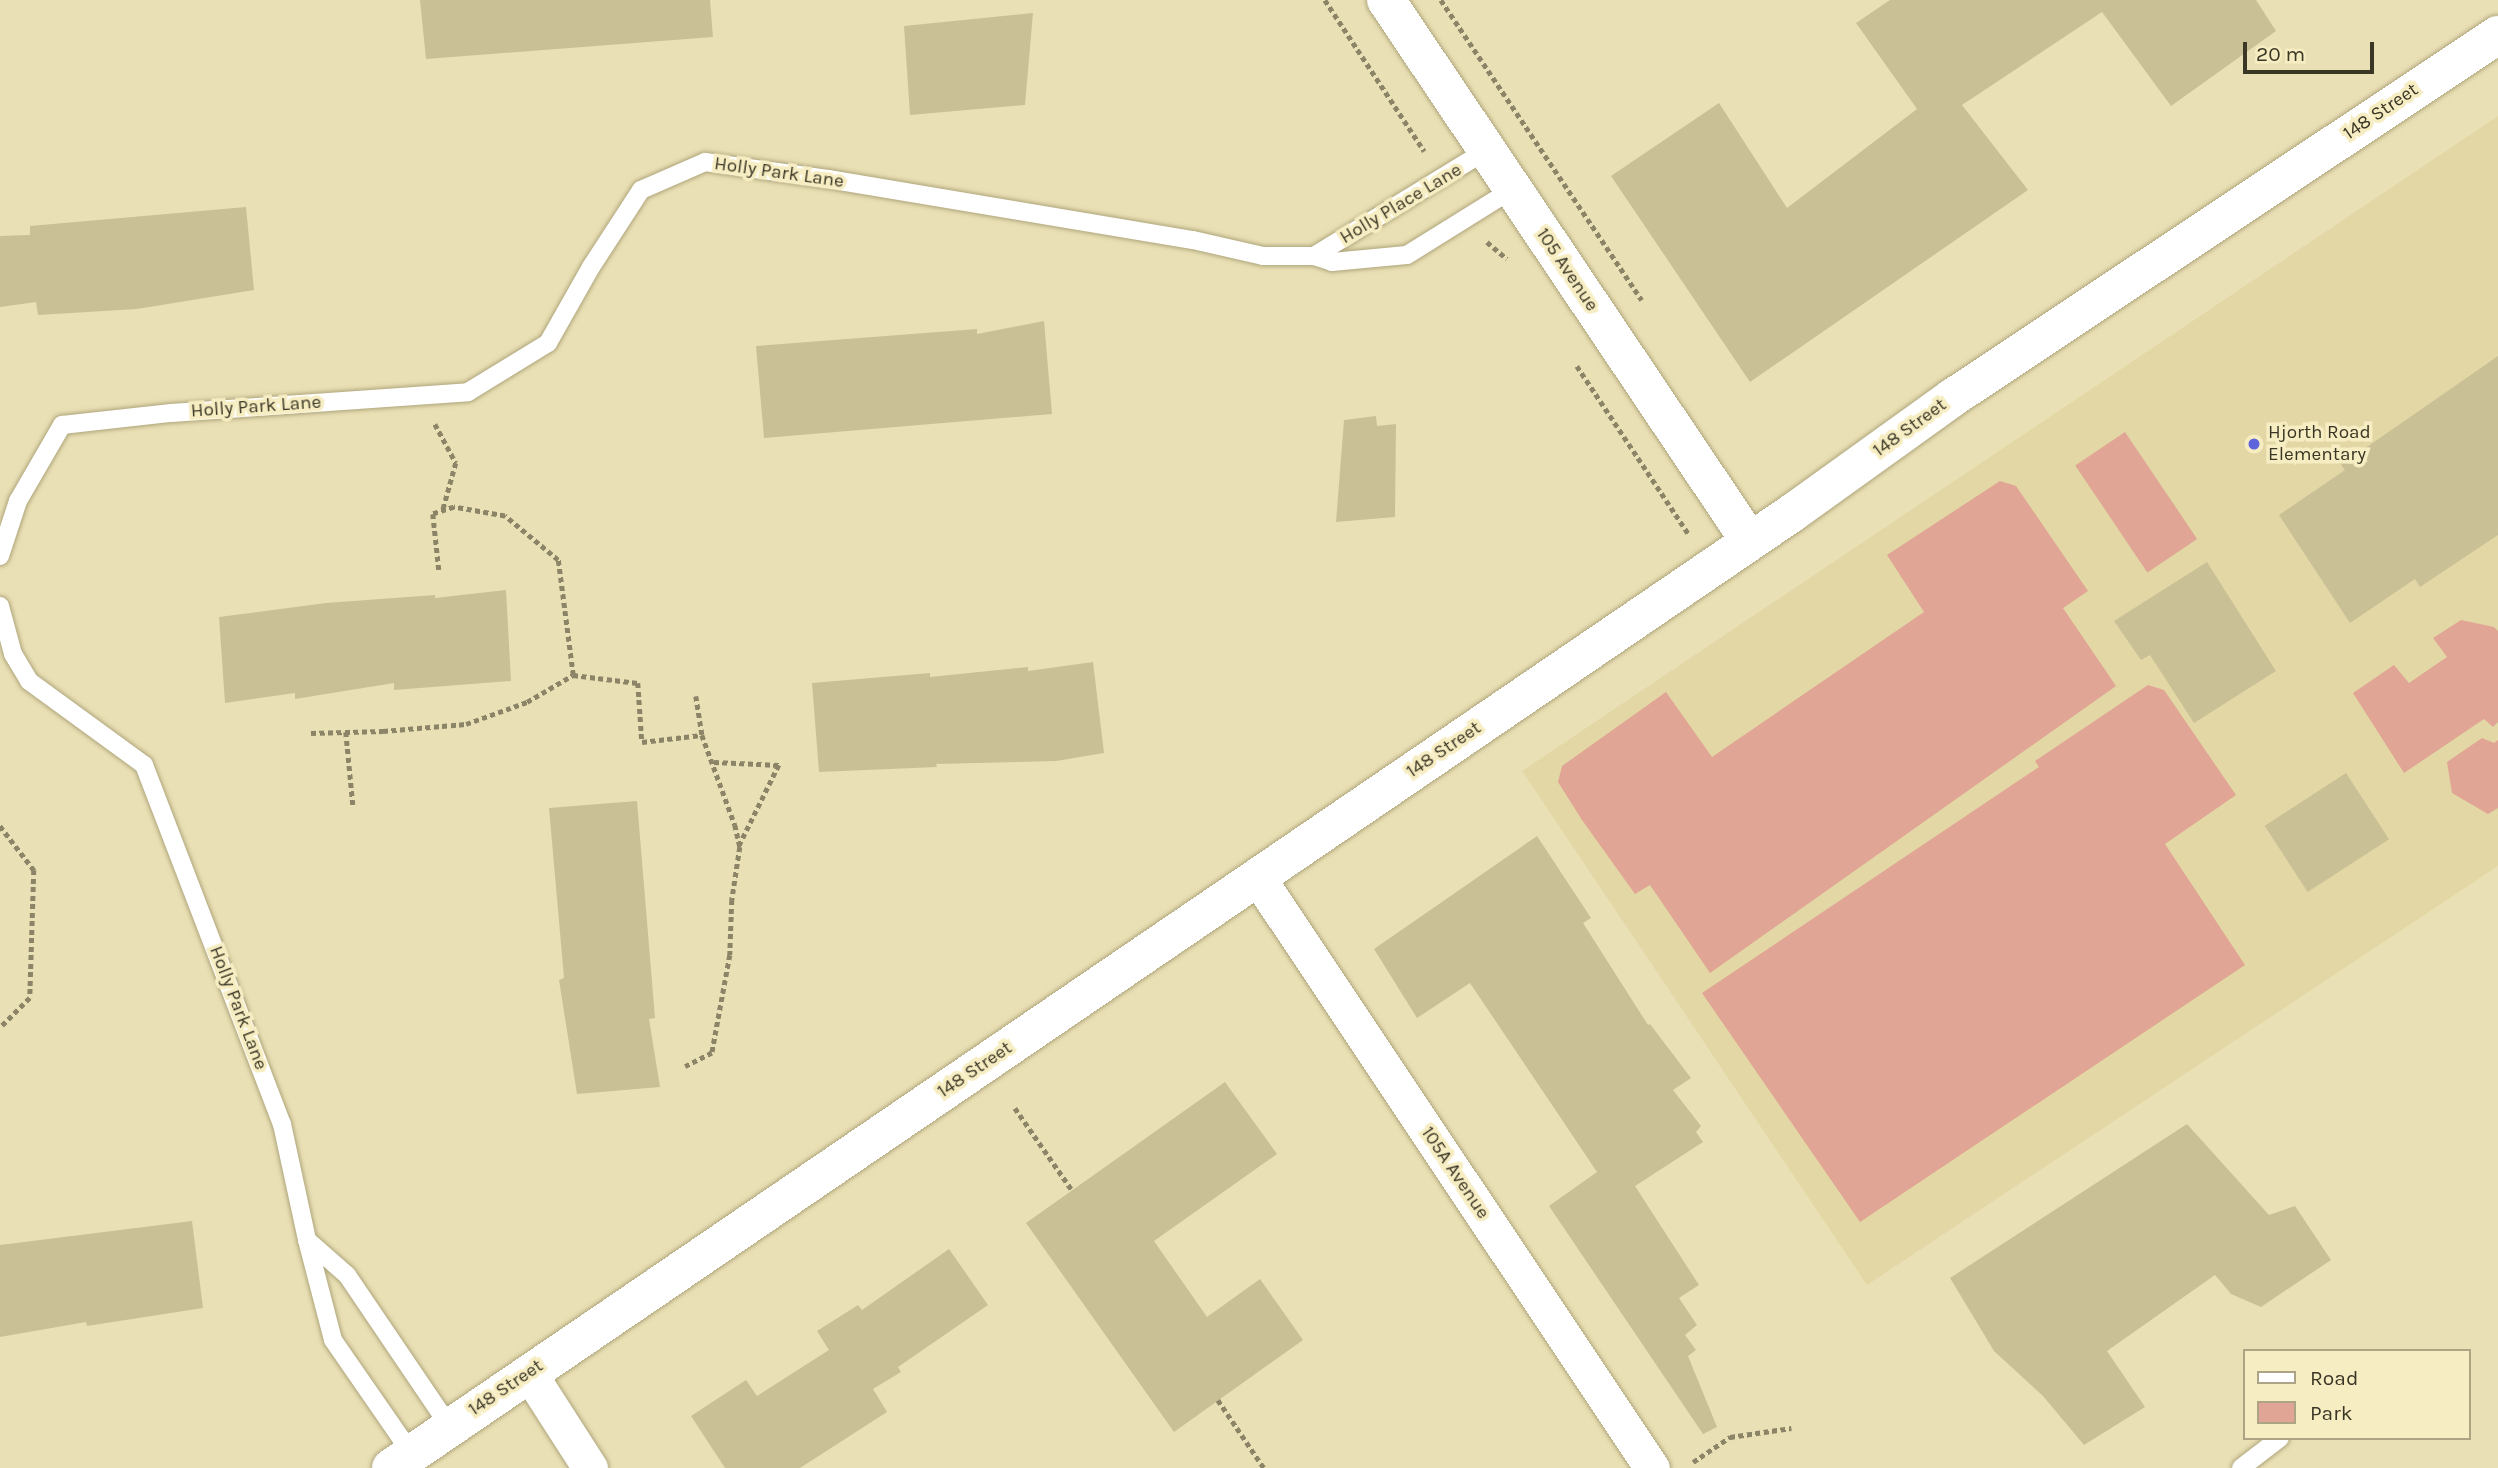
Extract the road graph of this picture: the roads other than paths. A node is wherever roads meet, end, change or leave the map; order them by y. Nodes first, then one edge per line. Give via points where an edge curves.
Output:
1 (1386, 0) edge
2 (2498, 35) edge
3 (1487, 150) junction
4 (1513, 189) junction
5 (1314, 256) junction
6 (1749, 540) junction
7 (0, 556) edge
8 (0, 606) edge
9 (1258, 878) junction
10 (307, 1240) junction
11 (529, 1373) junction
12 (450, 1427) junction
13 (2277, 1440) edge
14 (402, 1461) edge
15 (590, 1468) edge
16 (1652, 1468) edge
17 (2241, 1468) edge

1 - 3 main road, 105 Avenue
2 - 6 main road, 148 Street via 1952,398
3 - 4 main road, 105 Avenue
3 - 5 lane, Holly Place Lane
4 - 5 lane, Holly Park Lane via 1407,255 1332,262
4 - 6 main road, 105 Avenue
5 - 7 lane, Holly Park Lane via 1263,256 1193,240 705,162 641,190 548,343 468,392 62,425 18,501
6 - 9 main road, 148 Street
8 - 10 lane, Holly Park Lane via 13,654 29,681 144,765 282,1124
9 - 11 main road, 148 Street
9 - 16 street, 105A Avenue
10 - 12 lane via 347,1275
10 - 14 lane, Holly Park Lane via 333,1340
11 - 12 main road, 148 Street
11 - 15 street
12 - 14 main road, 148 Street
13 - 17 lane

